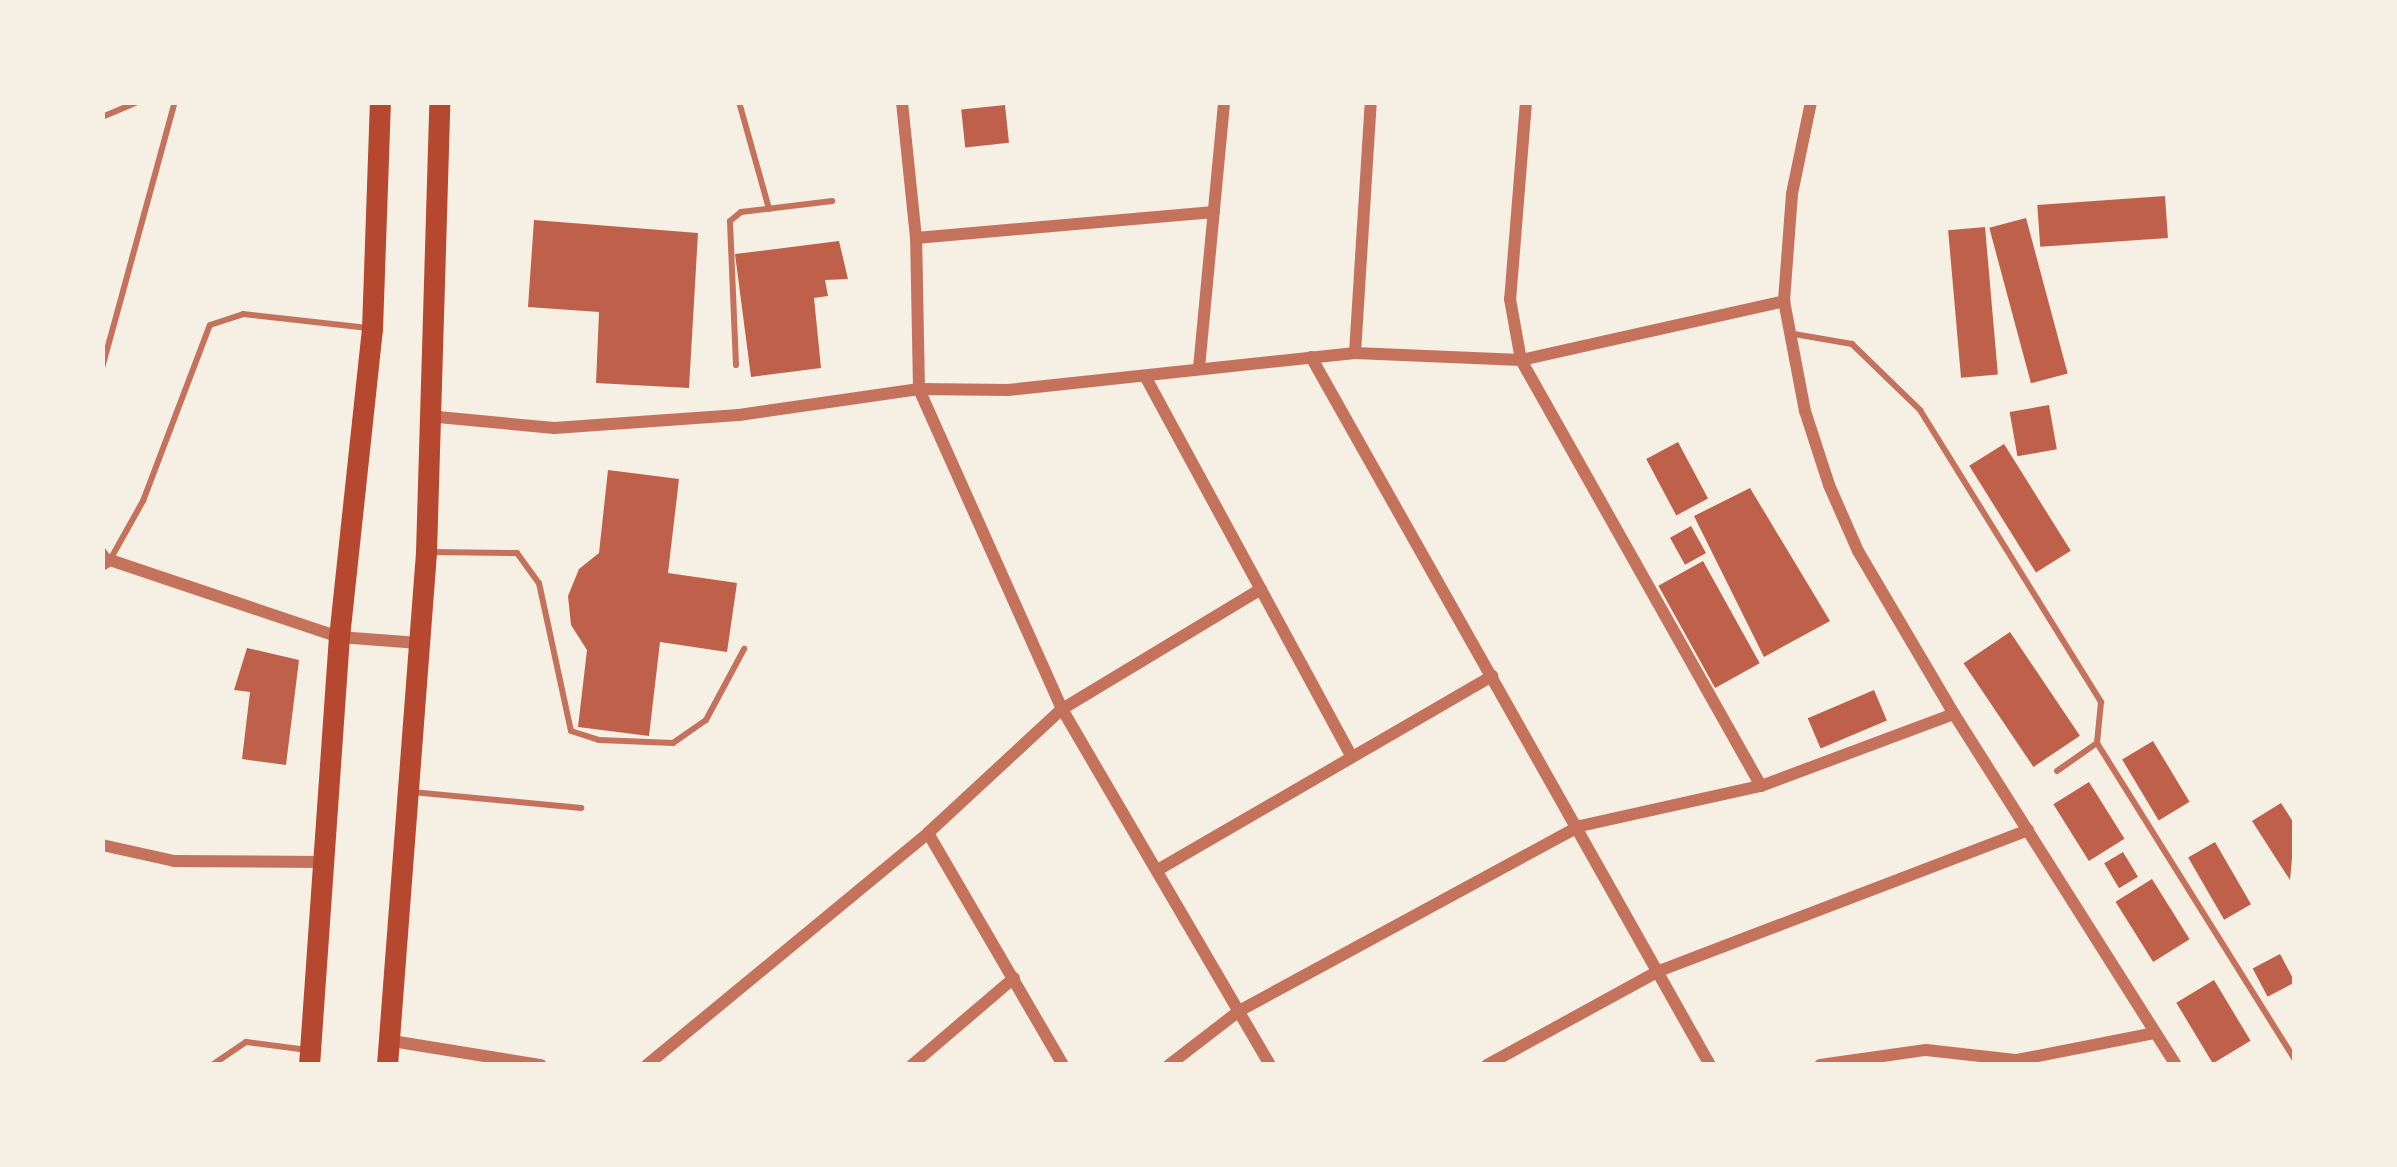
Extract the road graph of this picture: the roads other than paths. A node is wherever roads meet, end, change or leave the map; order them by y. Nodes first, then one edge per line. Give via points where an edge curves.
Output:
1 (137, 102) edge
2 (175, 102) edge
3 (380, 102) edge
4 (440, 102) edge
5 (739, 102) edge
6 (902, 102) edge
7 (1224, 102) edge
8 (1371, 102) edge
9 (1526, 102) edge
10 (1810, 102) edge
11 (102, 117) edge
12 (832, 201) dead end
13 (769, 209) junction
14 (1214, 212) junction
15 (916, 238) junction
16 (1784, 302) junction
17 (371, 329) junction
18 (1790, 334) junction
19 (1355, 352) junction
20 (1311, 357) junction
21 (1521, 360) junction
22 (736, 365) dead end
23 (102, 368) edge
24 (1199, 368) junction
25 (1145, 376) junction
26 (919, 389) junction
27 (426, 416) junction
28 (426, 552) junction
29 (104, 558) edge
30 (1261, 589) junction
31 (339, 637) junction
32 (419, 643) junction
33 (744, 649) dead end
34 (1492, 676) junction
35 (1062, 709) junction
36 (1954, 714) junction
37 (2097, 743) junction
38 (1351, 755) junction
39 (2057, 771) dead end
40 (1761, 786) junction
41 (409, 792) junction
42 (581, 808) dead end
43 (1580, 826) junction
44 (2028, 830) junction
45 (928, 833) junction
46 (102, 846) edge
47 (322, 862) junction
48 (1161, 868) junction
49 (1659, 971) junction
50 (1014, 978) junction
51 (1239, 1010) junction
52 (2155, 1034) junction
53 (392, 1041) junction
54 (310, 1058) edge
55 (2295, 1060) edge
56 (212, 1065) edge
57 (387, 1065) edge
58 (541, 1065) edge
59 (647, 1065) edge
60 (912, 1065) edge
61 (1063, 1065) edge
62 (1169, 1065) edge
63 (1270, 1065) edge
64 (1487, 1065) edge
65 (1710, 1065) edge
66 (1820, 1065) edge
67 (2176, 1065) edge

1 - 11 lane
2 - 23 lane
3 - 17 main road
4 - 27 main road
5 - 13 lane
6 - 15 street
7 - 14 street
8 - 19 street
9 - 21 street via 1510,299
10 - 16 street
12 - 13 lane
13 - 22 lane via 741,212 726,235
14 - 15 street
14 - 24 street
15 - 26 street
16 - 18 street
16 - 21 street
17 - 29 lane via 243,314 210,325 142,501
17 - 31 main road
18 - 36 street via 1805,411 1844,518
18 - 37 lane via 1852,344 1920,410 2101,702
19 - 20 street
19 - 21 street
20 - 24 street
20 - 34 street
21 - 40 street
24 - 25 street
25 - 26 street
25 - 30 street
26 - 27 street via 739,415 554,428
26 - 35 street
27 - 28 main road
28 - 32 main road
28 - 33 lane via 518,553 539,583 571,730 599,740 673,743 706,720
29 - 31 street
30 - 35 street
30 - 38 street
31 - 32 street
31 - 47 main road
32 - 41 main road
34 - 38 street
34 - 43 street
35 - 45 street
35 - 48 street
36 - 40 street
36 - 44 street
37 - 39 lane
37 - 55 lane
38 - 48 street
40 - 43 street
41 - 42 lane
41 - 53 main road
43 - 49 street
43 - 51 street
44 - 49 street
44 - 52 street
45 - 50 street
45 - 59 street
46 - 47 street via 174,862
47 - 54 main road
48 - 51 street
49 - 64 street
49 - 65 street
50 - 60 street
50 - 61 street
51 - 62 street
51 - 63 street
52 - 66 street via 2018,1060 1926,1050
52 - 67 street
53 - 57 main road
53 - 58 street
54 - 56 lane via 246,1042

